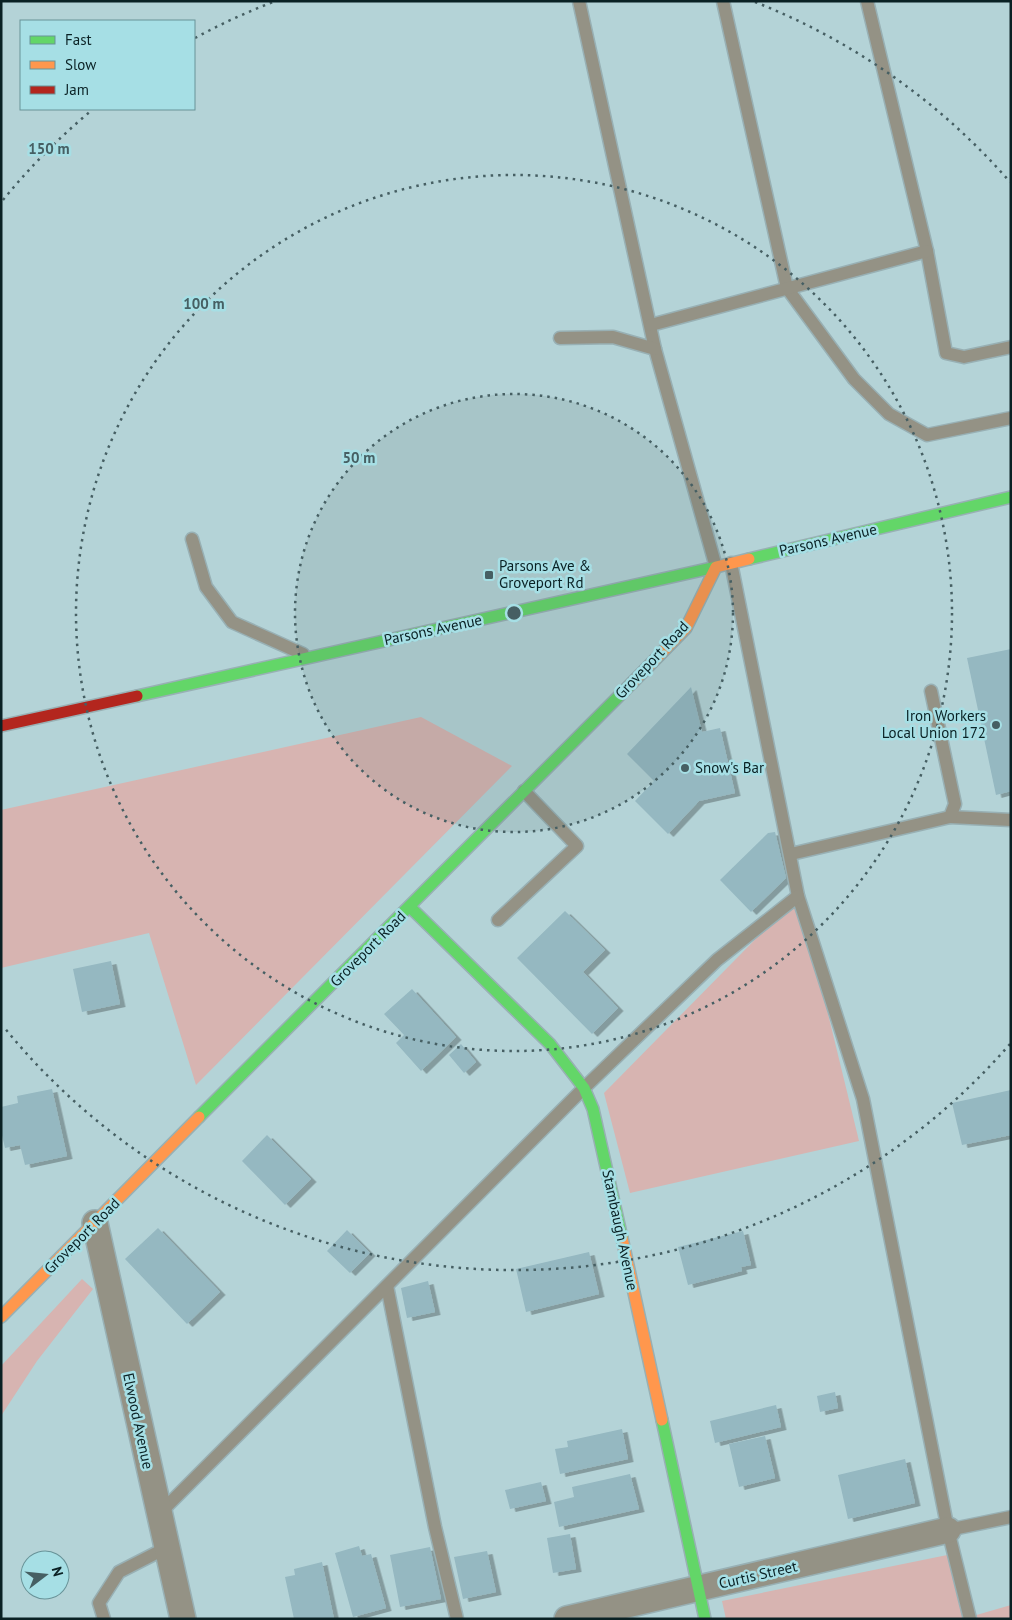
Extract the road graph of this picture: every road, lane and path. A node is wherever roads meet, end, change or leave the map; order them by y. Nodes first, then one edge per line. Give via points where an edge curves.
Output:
1 (579, 1) edge
2 (723, 1) edge
3 (867, 1) edge
4 (927, 251) junction
5 (787, 288) junction
6 (651, 325) junction
7 (560, 338) dead end
8 (1011, 347) edge
9 (655, 348) junction
10 (1011, 418) edge
11 (1011, 497) edge
12 (192, 539) dead end
13 (731, 563) junction
14 (716, 567) junction
15 (309, 657) junction
16 (931, 691) dead end
17 (1, 726) edge
18 (524, 791) junction
19 (950, 817) junction
20 (1011, 820) edge
21 (791, 854) junction
22 (798, 896) junction
23 (410, 907) junction
24 (498, 920) dead end
25 (584, 1088) junction
26 (94, 1223) junction
27 (387, 1286) junction
28 (1, 1317) edge
29 (159, 1514) junction
30 (1011, 1517) edge
31 (948, 1530) junction
32 (166, 1548) junction
33 (698, 1588) junction
34 (104, 1619) edge
35 (183, 1619) edge
36 (457, 1619) edge
37 (567, 1619) edge
38 (705, 1619) edge
39 (970, 1619) edge

1 - 6 lane
2 - 5 lane
3 - 4 lane
4 - 5 lane
4 - 8 lane via 946,353 964,357
5 - 6 lane
5 - 10 lane via 854,379 889,414 927,435
6 - 9 lane
7 - 9 lane via 613,337
9 - 14 lane
11 - 13 street, Parsons Avenue
12 - 15 lane via 206,587 232,622
13 - 14 street, Parsons Avenue
13 - 21 lane
14 - 15 street, Parsons Avenue
14 - 18 street, Groveport Road via 686,628
15 - 17 street, Parsons Avenue
16 - 19 lane via 955,804
18 - 23 street, Groveport Road
18 - 24 lane via 577,846
19 - 20 lane
19 - 21 lane
21 - 22 lane
22 - 25 lane via 717,960
22 - 31 lane via 863,1099
23 - 25 street, Stambaugh Avenue via 550,1044
23 - 26 street, Groveport Road
25 - 27 lane
25 - 33 street, Stambaugh Avenue via 593,1109 604,1154
26 - 28 street, Groveport Road
26 - 29 street, Elwood Avenue
27 - 29 lane
27 - 36 lane via 435,1527
29 - 32 street, Elwood Avenue
30 - 31 lane
31 - 33 street, Curtis Street
31 - 39 lane
32 - 34 lane via 119,1572 98,1603
32 - 35 street, Elwood Avenue
33 - 37 street, Curtis Street
33 - 38 street, Stambaugh Avenue

